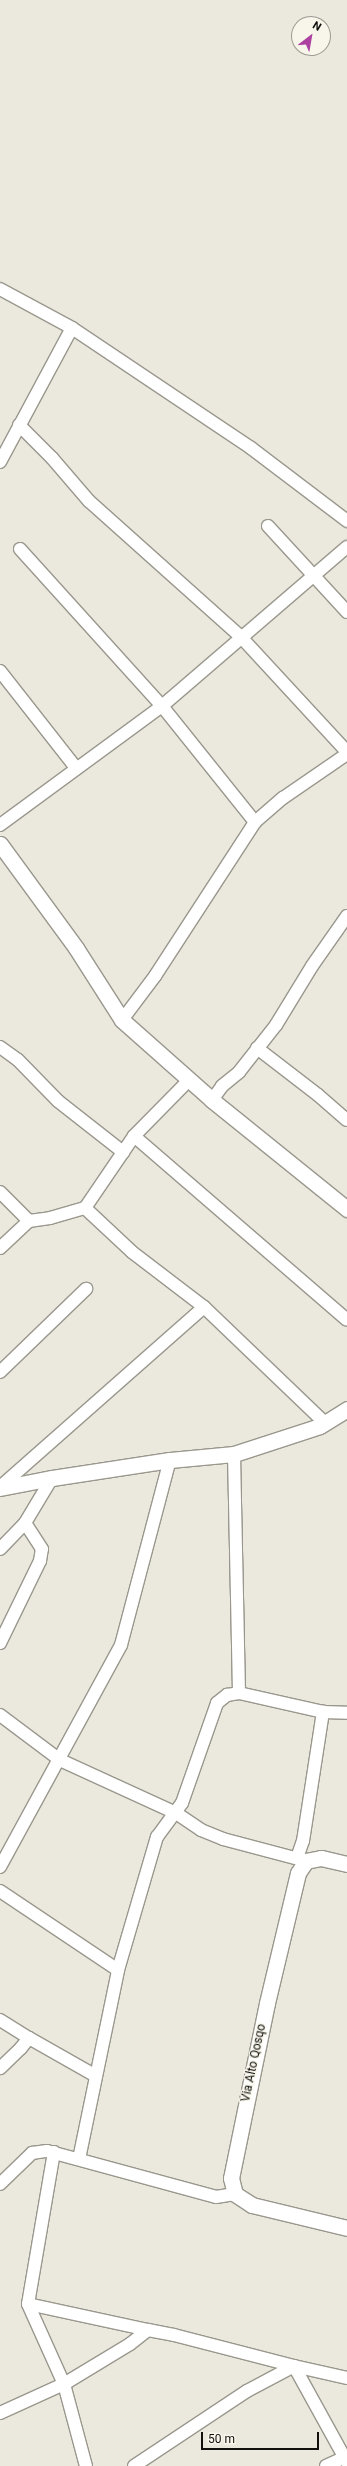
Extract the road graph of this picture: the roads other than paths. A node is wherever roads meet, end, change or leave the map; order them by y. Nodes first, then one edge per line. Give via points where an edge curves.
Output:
1 (0, 290) edge
2 (72, 328) junction
3 (19, 425) junction
4 (2, 453) edge
5 (347, 521) edge
6 (268, 526) dead end
7 (347, 547) edge
8 (20, 549) dead end
9 (313, 576) junction
10 (347, 612) edge
11 (241, 637) junction
12 (0, 671) edge
13 (162, 706) junction
14 (347, 753) edge
15 (76, 768) junction
16 (255, 822) junction
17 (0, 825) edge
18 (0, 844) edge
19 (347, 916) edge
20 (122, 1020) junction
21 (0, 1047) edge
22 (258, 1048) junction
23 (189, 1080) junction
24 (212, 1100) junction
25 (347, 1120) edge
26 (134, 1136) junction
27 (123, 1152) junction
28 (0, 1192) edge
29 (85, 1208) junction
30 (347, 1209) edge
31 (29, 1221) junction
32 (0, 1248) edge
33 (86, 1289) dead end
34 (204, 1307) junction
35 (347, 1320) edge
36 (0, 1372) edge
37 (347, 1409) edge
38 (325, 1423) junction
39 (234, 1454) junction
40 (170, 1460) junction
41 (52, 1478) junction
42 (0, 1488) edge
43 (25, 1524) junction
44 (0, 1549) edge
45 (0, 1644) edge
46 (239, 1693) junction
47 (323, 1712) junction
48 (347, 1713) edge
49 (0, 1715) edge
50 (60, 1760) junction
51 (176, 1813) junction
52 (302, 1860) junction
53 (347, 1864) edge
54 (0, 1867) edge
55 (0, 1891) edge
56 (118, 1970) junction
57 (0, 2020) edge
58 (29, 2038) junction
59 (0, 2068) edge
60 (96, 2076) junction
61 (54, 2152) junction
62 (79, 2159) junction
63 (0, 2184) edge
64 (235, 2194) junction
65 (347, 2228) edge
66 (28, 2304) junction
67 (148, 2330) junction
68 (294, 2366) junction
69 (347, 2378) edge
70 (64, 2384) junction
71 (0, 2412) edge
72 (346, 2459) edge
73 (86, 2466) edge
74 (134, 2466) edge
75 (326, 2466) edge

1 - 2 street
2 - 3 street
2 - 5 street via 251,448
3 - 4 street
3 - 11 street via 89,501
6 - 9 street
7 - 9 street
8 - 13 street
9 - 10 street
9 - 11 street
11 - 13 street
11 - 14 street
12 - 15 street
13 - 15 street
13 - 16 street
14 - 16 street via 283,798
15 - 17 street
16 - 20 street via 154,976
18 - 20 street via 76,948
19 - 22 street via 312,966 276,1025
20 - 23 street
21 - 27 street via 18,1060 58,1101
22 - 24 street
22 - 25 street
23 - 24 street
23 - 26 street
24 - 30 street
26 - 27 street
26 - 35 street
27 - 29 street
28 - 31 street
29 - 31 street
29 - 34 street via 132,1252
31 - 32 street
33 - 36 street
34 - 38 street
34 - 42 street
37 - 38 street
38 - 39 street
39 - 40 street
39 - 46 street
40 - 41 street
40 - 50 street via 121,1645
41 - 42 street
41 - 43 street
43 - 44 street
43 - 45 street via 42,1549 40,1561
46 - 47 street
46 - 51 street via 227,1695 217,1703 182,1803
47 - 48 street
47 - 52 street
49 - 50 street
50 - 51 street
50 - 54 street
51 - 52 street via 201,1830
51 - 56 street via 157,1837
52 - 53 street via 321,1858
52 - 64 street, Via Alto Qosqo via 267,2003 231,2178
55 - 56 street
56 - 60 street
57 - 58 street
58 - 59 street
58 - 60 street
60 - 62 street
61 - 62 street
61 - 63 street via 32,2153
61 - 66 street
62 - 64 street via 216,2197
64 - 65 street via 252,2205
66 - 67 street
66 - 70 street
67 - 68 street
67 - 70 street via 130,2344
68 - 69 street
68 - 72 street
68 - 74 street via 247,2391
70 - 71 street
70 - 73 street
72 - 75 street

